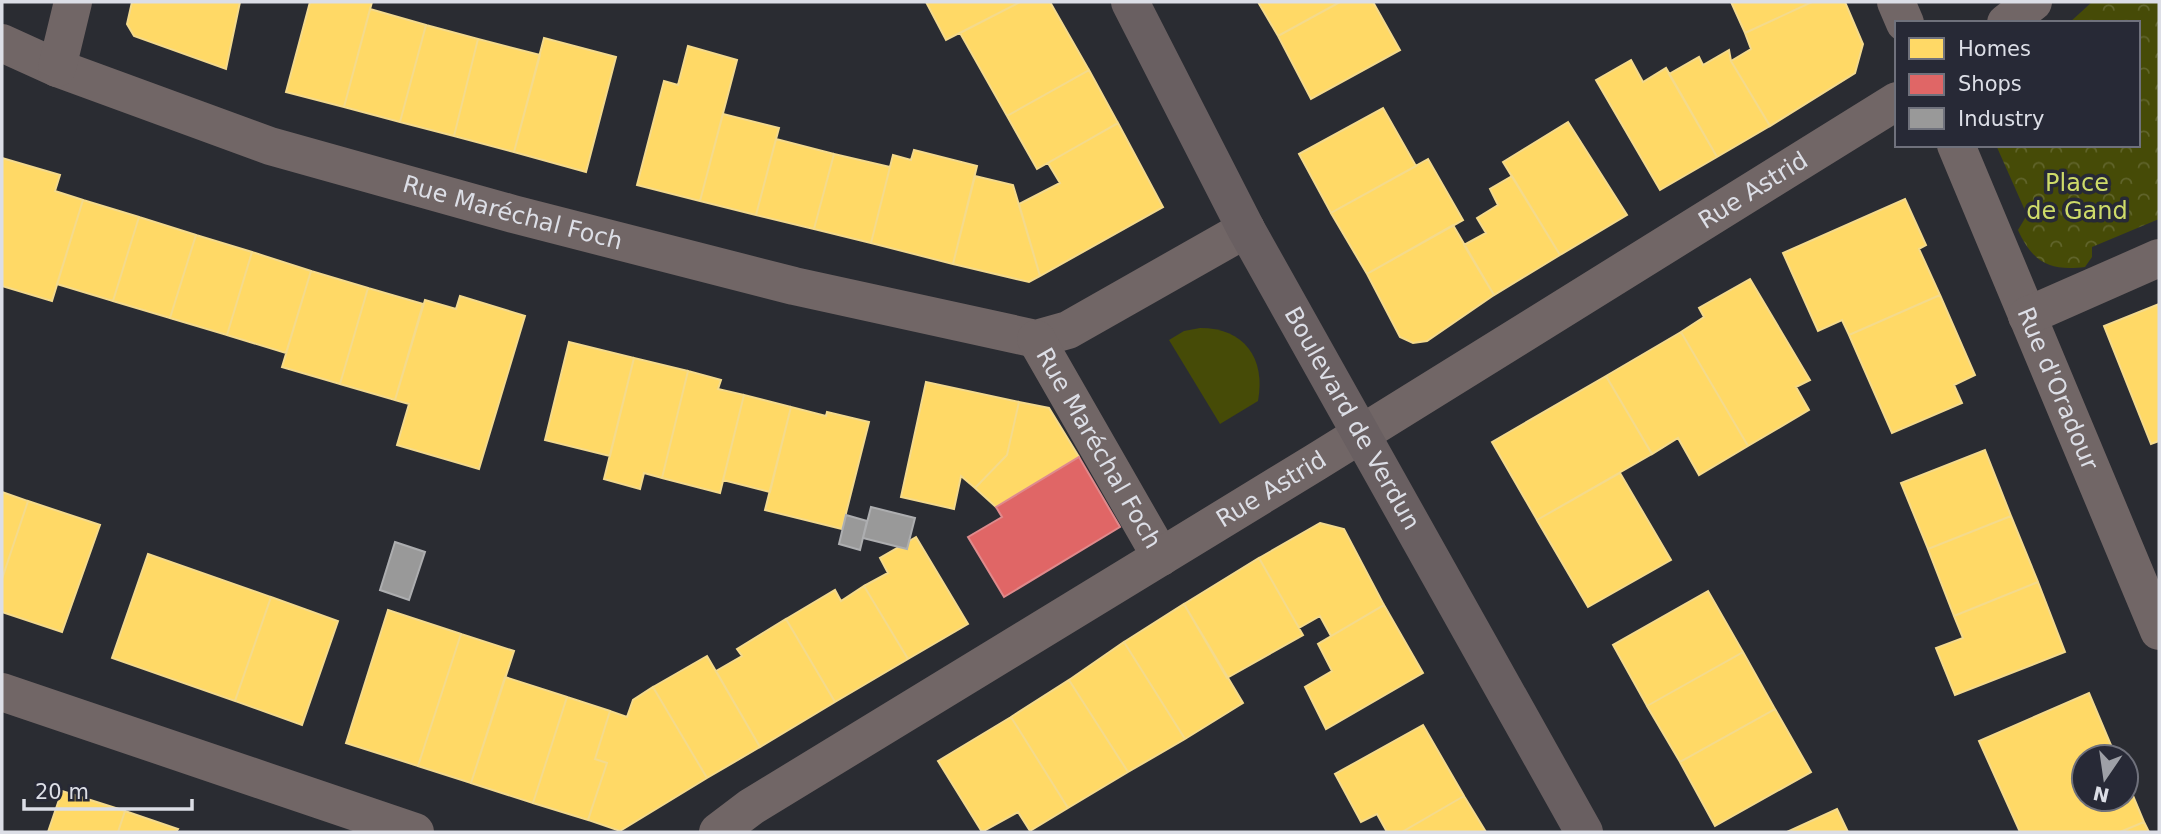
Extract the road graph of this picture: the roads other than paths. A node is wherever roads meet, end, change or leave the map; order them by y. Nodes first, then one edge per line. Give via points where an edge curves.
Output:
1 (73, 2) edge
2 (1130, 2) edge
3 (1896, 2) edge
4 (2033, 2) edge
5 (1904, 21) edge
6 (2009, 21) edge
7 (2, 43) edge
8 (57, 68) junction
9 (1895, 102) edge
10 (1957, 147) edge
11 (1246, 229) junction
12 (2159, 258) edge
13 (2027, 316) junction
14 (1036, 339) junction
15 (1360, 434) junction
16 (1161, 556) junction
17 (2159, 631) edge
18 (2, 692) edge
19 (415, 832) edge
20 (718, 832) edge
21 (1584, 832) edge

1 - 8 street
2 - 11 street, Boulevard de Verdun
3 - 5 street
4 - 6 street
7 - 8 street, Rue Maréchal Foch
8 - 14 street, Rue Maréchal Foch via 270,146 513,214 794,286
9 - 15 street, Rue Astrid
10 - 13 street, Rue d'Oradour
11 - 14 street, Rue Maréchal Foch via 1068,330
11 - 15 street, Boulevard de Verdun
12 - 13 street
13 - 17 street, Rue d'Oradour
14 - 16 street, Rue Maréchal Foch
15 - 16 street, Rue Astrid
15 - 21 street, Boulevard de Verdun
16 - 20 street, Rue Astrid via 751,807
18 - 19 street

